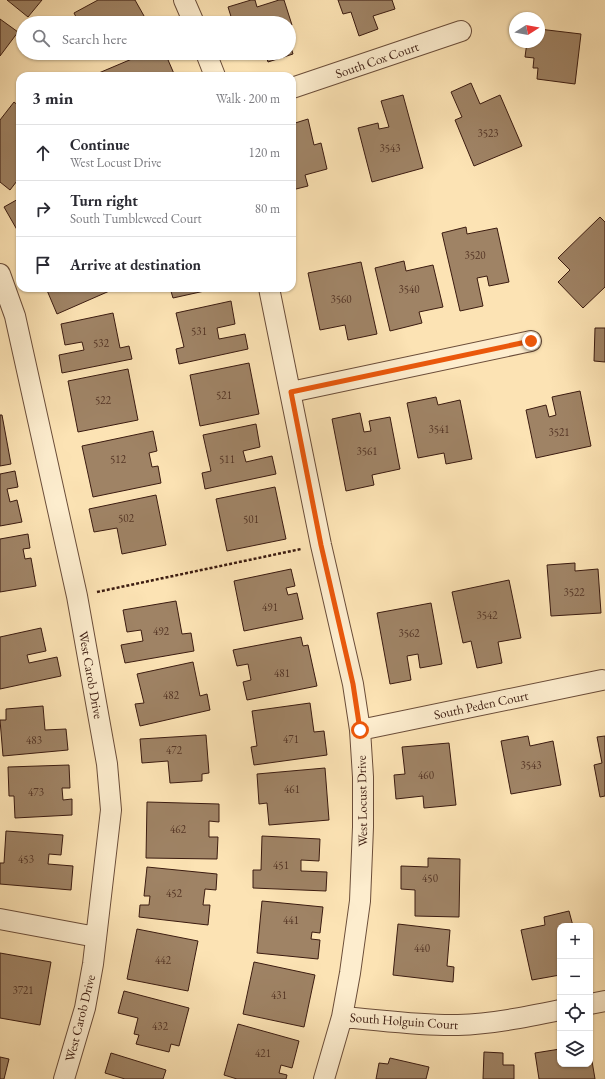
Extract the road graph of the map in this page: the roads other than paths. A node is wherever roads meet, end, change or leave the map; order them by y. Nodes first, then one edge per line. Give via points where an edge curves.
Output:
1 (184, 0) edge
2 (191, 16) edge
3 (461, 31) dead end
4 (209, 60) edge
5 (213, 72) edge
6 (296, 87) edge
7 (0, 274) edge
8 (270, 292) edge
9 (531, 341) dead end
10 (291, 392) junction
11 (602, 680) dead end
12 (360, 730) junction
13 (0, 919) edge
14 (96, 936) junction
15 (605, 1001) edge
16 (593, 1003) edge
17 (557, 1011) edge
18 (342, 1017) junction
19 (64, 1079) edge
20 (324, 1079) edge

1 - 2 street
3 - 6 street, South Cox Court
4 - 5 street
7 - 14 street, West Carob Drive via 15,316 76,596 108,764 111,810
8 - 10 street, West Locust Drive
9 - 10 street
10 - 12 street, West Locust Drive via 321,545 353,684
11 - 12 street, South Peden Court
12 - 18 street, West Locust Drive via 363,784 362,875
13 - 14 street
14 - 19 street, West Carob Drive via 85,1008
15 - 16 street
17 - 18 street, South Holguin Court via 492,1023 457,1025 425,1025
18 - 20 street, West Locust Drive

